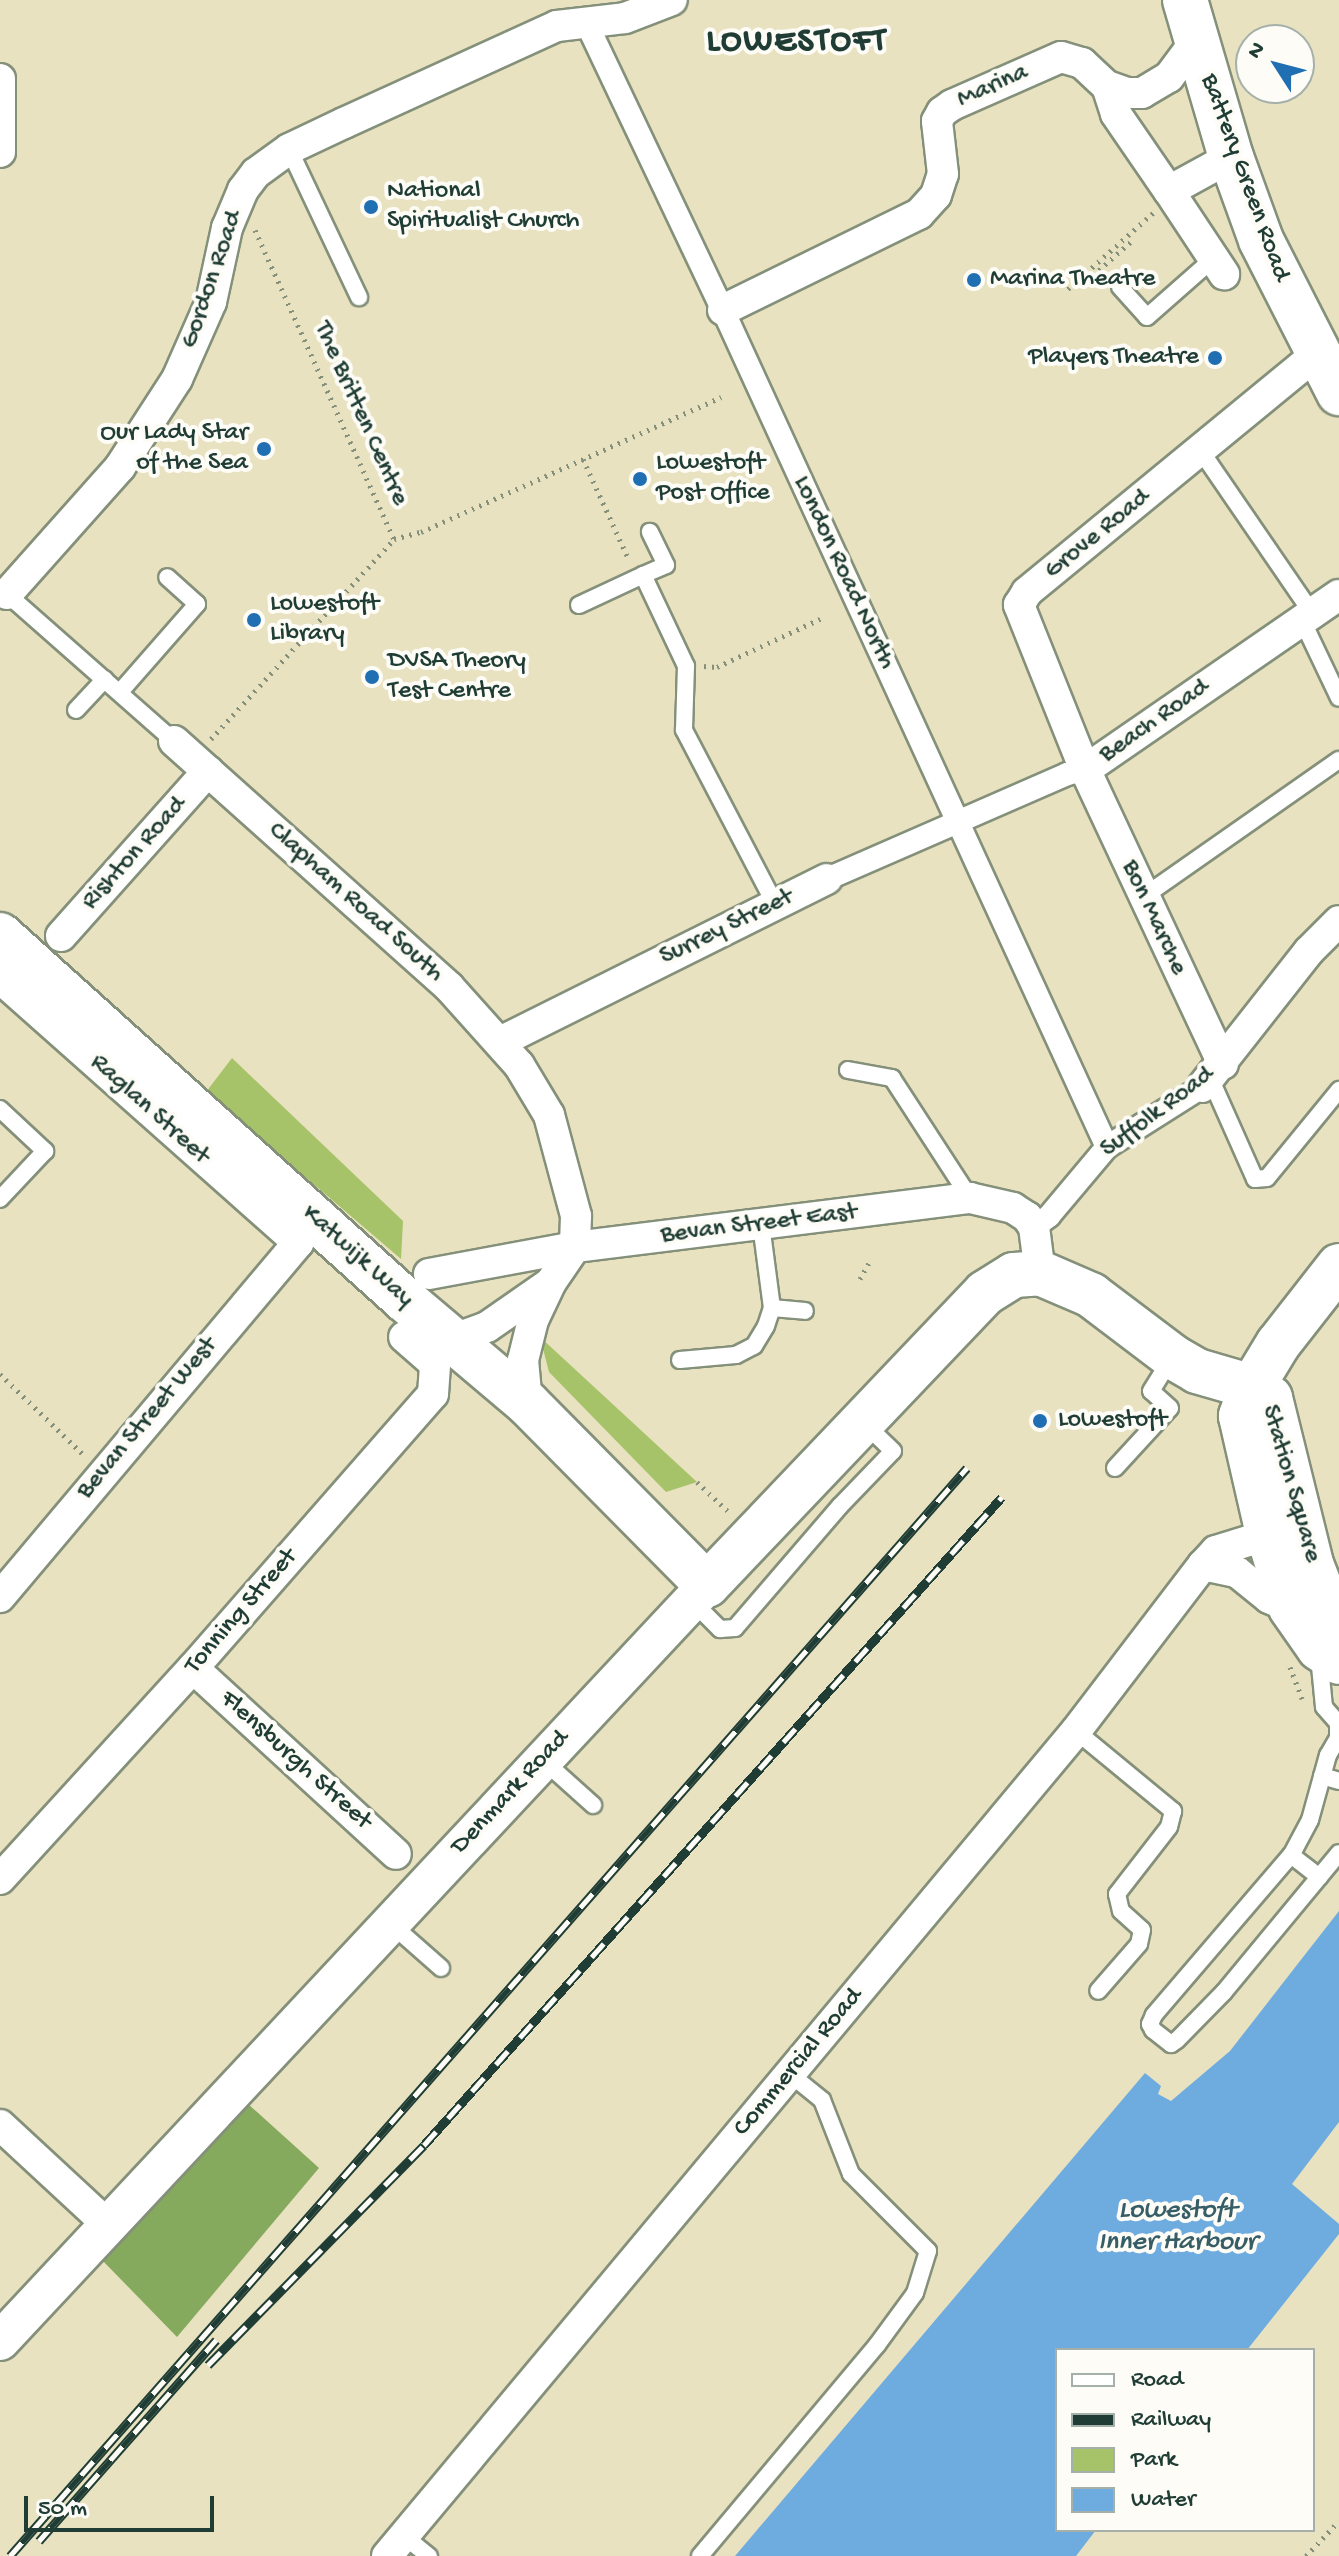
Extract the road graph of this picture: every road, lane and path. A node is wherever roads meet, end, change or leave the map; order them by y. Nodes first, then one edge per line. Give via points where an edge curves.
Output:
1 (672, 0) edge
2 (1185, 0) edge
3 (581, 10) edge
4 (1195, 42) junction
5 (0, 79) edge
6 (1107, 86) junction
7 (289, 149) junction
8 (0, 152) edge
9 (1231, 157) junction
10 (1171, 193) junction
11 (241, 198) junction
12 (1219, 266) joint
13 (1120, 287) dead end
14 (1068, 289) dead end
15 (359, 297) dead end
16 (723, 310) junction
17 (1317, 354) junction
18 (1339, 393) edge
19 (721, 397) dead end
20 (1201, 451) junction
21 (583, 459) junction
22 (650, 532) dead end
23 (394, 539) junction
24 (640, 576) junction
25 (167, 577) dead end
26 (2, 591) edge
27 (1339, 595) edge
28 (579, 605) dead end
29 (1307, 616) junction
30 (824, 617) dead end
31 (686, 666) junction
32 (105, 679) junction
33 (120, 692) junction
34 (1339, 698) edge
35 (76, 710) dead end
36 (192, 757) junction
37 (1339, 760) edge
38 (1085, 770) junction
39 (958, 823) junction
40 (827, 879) joint
41 (1143, 897) junction
42 (775, 904) junction
43 (1339, 921) edge
44 (0, 935) edge
45 (61, 936) dead end
46 (4, 988) edge
47 (500, 1042) junction
48 (848, 1070) dead end
49 (1212, 1077) junction
50 (1339, 1090) edge
51 (0, 1109) edge
52 (1107, 1147) junction
53 (970, 1198) junction
54 (0, 1199) edge
55 (761, 1225) junction
56 (1034, 1227) junction
57 (298, 1243) joint
58 (575, 1247) junction
59 (869, 1263) dead end
60 (1339, 1266) edge
61 (1040, 1273) junction
62 (429, 1274) dead end
63 (860, 1279) dead end
64 (551, 1282) junction
65 (772, 1308) junction
66 (805, 1311) dead end
67 (404, 1337) dead end
68 (451, 1340) junction
69 (1173, 1357) junction
70 (680, 1360) dead end
71 (0, 1374) edge
72 (1252, 1387) junction
73 (527, 1403) junction
74 (863, 1422) junction
75 (1115, 1468) dead end
76 (102, 1472) junction
77 (697, 1482) dead end
78 (1286, 1529) junction
79 (755, 1537) junction
80 (1203, 1565) junction
81 (700, 1593) junction
82 (0, 1597) edge
83 (1291, 1608) junction
84 (1321, 1650) edge
85 (193, 1668) junction
86 (1338, 1729) edge
87 (1076, 1731) junction
88 (542, 1759) junction
89 (1322, 1776) junction
90 (1339, 1781) edge
91 (593, 1805) dead end
92 (1339, 1853) edge
93 (396, 1854) dead end
94 (1291, 1855) junction
95 (1319, 1877) junction
96 (0, 1879) edge
97 (390, 1923) junction
98 (441, 1968) dead end
99 (1098, 1991) dead end
100 (790, 2074) junction
101 (0, 2125) edge
102 (108, 2225) junction
103 (0, 2341) edge
104 (1339, 2521) edge
105 (395, 2546) edge
106 (429, 2556) edge
107 (700, 2556) edge
108 (1306, 2556) edge

1 - 3 street, Gordon Road via 625,18
2 - 4 highway, Battery Green Road
3 - 7 street, Gordon Road via 557,26
3 - 16 street, London Road North
4 - 6 street via 1169,77 1153,88 1127,93
4 - 9 highway, Battery Green Road
5 - 8 street
6 - 10 street via 1116,114
6 - 16 street, Marina via 1082,63 1061,57 952,105 937,121 943,174 936,195 919,214
7 - 11 street, Gordon Road via 256,173
7 - 15 lane
9 - 10 street
9 - 17 highway, Battery Green Road via 1261,240
10 - 12 street
10 - 14 path via 1133,238
11 - 23 path, The Britten Centre
11 - 26 street, Gordon Road via 227,228 211,302 170,392 120,467
12 - 13 lane via 1147,317
16 - 39 street, London Road North
17 - 18 highway, Battery Green Road
17 - 20 street, Grove Road
19 - 21 path, The Britten Centre
20 - 29 lane
20 - 38 street, Grove Road via 1027,592 1019,605
21 - 23 path, The Britten Centre via 421,532
21 - 24 path
22 - 24 lane via 666,565
23 - 36 path
24 - 28 lane
24 - 31 lane
25 - 33 lane via 197,604
26 - 32 lane, Clapham Road South
27 - 29 street, Beach Road
29 - 34 lane
29 - 38 street, Beach Road
30 - 31 path via 717,667
31 - 42 lane via 684,730
32 - 33 lane, Clapham Road South
32 - 35 lane
33 - 36 lane, Clapham Road South
36 - 45 street, Rishton Road
36 - 47 street, Clapham Road South via 449,987
37 - 41 lane
38 - 39 street, Beach Road
38 - 41 street, Bon Marche
39 - 40 street, Surrey Street
39 - 52 street, London Road North
40 - 42 street, Surrey Street
41 - 49 street, Bon Marche
42 - 47 street, Surrey Street
43 - 49 street, Suffolk Road via 1309,951
44 - 68 highway, Katwijk Way
46 - 57 street, Raglan Street
47 - 58 street, Clapham Road South via 549,1115 576,1216
48 - 53 lane via 892,1078
49 - 50 lane via 1255,1179 1267,1178
49 - 52 street, Suffolk Road
51 - 54 lane via 45,1151
52 - 56 street, Suffolk Road
53 - 55 street, Bevan Street East
53 - 56 street, Bevan Street East via 1013,1208
55 - 58 street, Bevan Street East
55 - 65 lane
56 - 61 street
57 - 76 street, Bevan Street West
58 - 62 street, Bevan Street East
58 - 64 street
59 - 63 path
60 - 72 highway
61 - 69 highway, Station Square via 1091,1295
61 - 74 highway, Denmark Road via 1014,1275 985,1293
64 - 68 street via 487,1327
64 - 73 street via 533,1320 523,1360
65 - 66 lane
65 - 70 lane via 754,1346 736,1355
67 - 85 street, Tonning Street via 435,1364 433,1394
68 - 73 highway, Katwijk Way
69 - 72 highway, Station Square via 1197,1371
69 - 75 lane via 1151,1391 1170,1408
71 - 76 path
72 - 78 highway, Station Square via 1270,1398
73 - 81 highway, Katwijk Way
74 - 79 highway, Denmark Road
74 - 81 lane via 893,1451 735,1628 720,1629
76 - 82 street, Bevan Street West
77 - 79 path
78 - 80 street, Commercial Road via 1216,1551
78 - 83 highway, Station Square
78 - 84 highway, Station Square via 1311,1564
79 - 81 highway, Denmark Road
80 - 83 street via 1237,1572
80 - 87 street, Commercial Road
81 - 88 street, Denmark Road
83 - 84 highway, Station Square
84 - 86 lane, Station Square via 1318,1678 1324,1707
84 - 86 path via 1310,1718 1321,1730
85 - 93 street, Flensburgh Street
85 - 96 street, Tonning Street
86 - 89 lane
87 - 99 lane via 1173,1811 1169,1827 1117,1894 1121,1911 1142,1930 1139,1944
87 - 100 street, Commercial Road
88 - 91 lane
88 - 97 street, Denmark Road
89 - 90 lane
89 - 94 lane via 1310,1820
92 - 95 lane
94 - 95 lane
94 - 95 lane via 1154,2015 1150,2024 1164,2041 1177,2040 1224,1992
97 - 98 lane
97 - 102 street, Denmark Road
100 - 105 street, Commercial Road
100 - 107 lane via 822,2100 851,2174 928,2251 915,2293 877,2345
101 - 102 street
102 - 103 street, Denmark Road
104 - 108 path
105 - 106 lane

